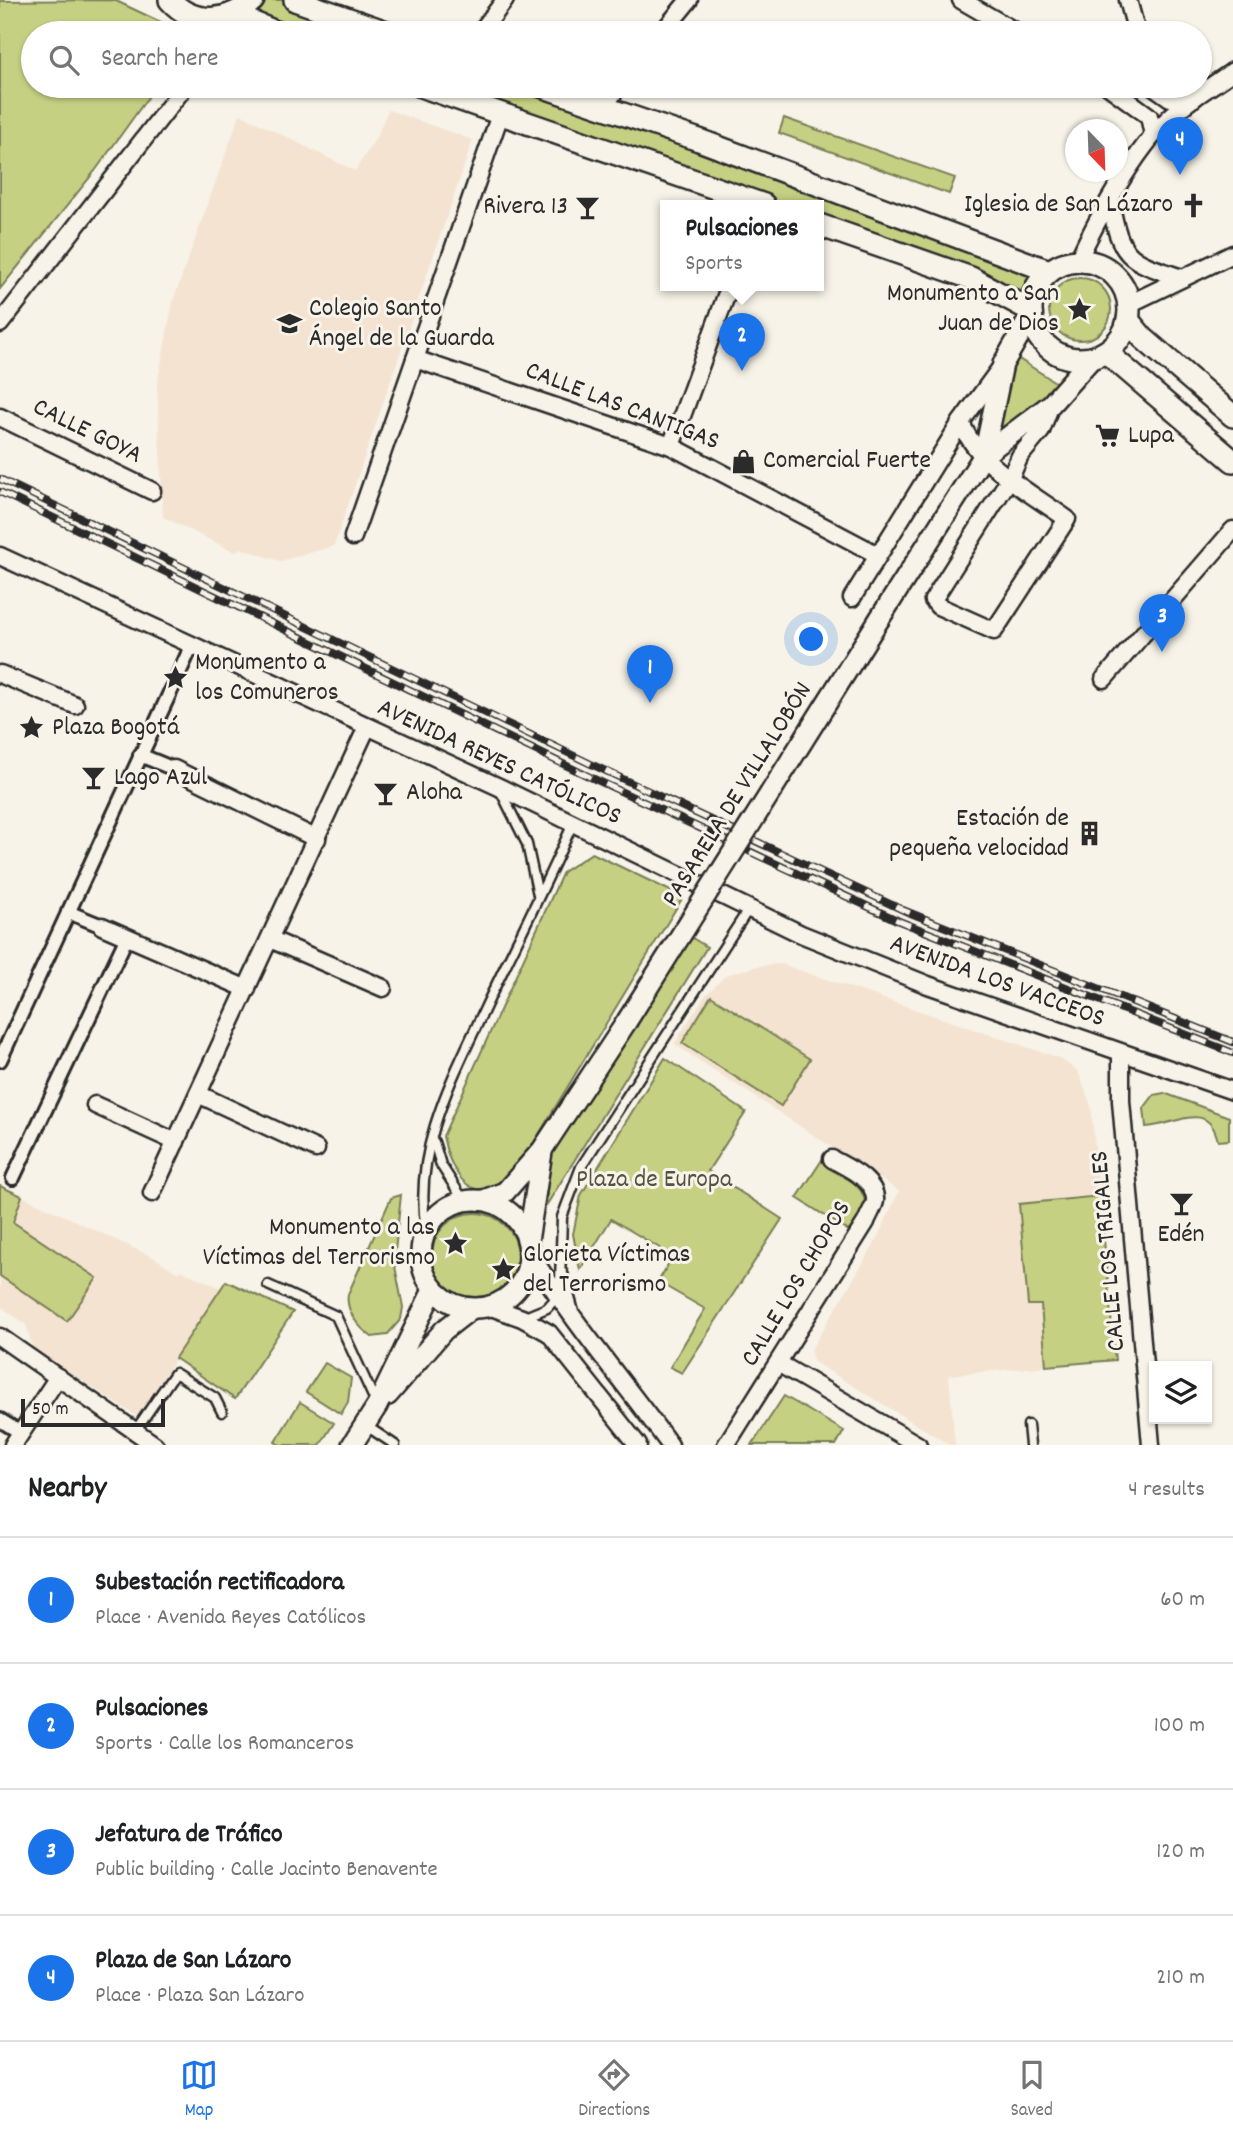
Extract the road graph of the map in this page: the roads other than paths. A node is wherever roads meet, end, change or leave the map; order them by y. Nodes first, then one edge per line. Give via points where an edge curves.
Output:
1 (170, 0) edge
2 (253, 0) edge
3 (296, 0) edge
4 (505, 0) edge
5 (689, 0) edge
6 (961, 0) edge
7 (1128, 0) edge
8 (199, 21) edge
9 (227, 21) edge
10 (355, 21) edge
11 (489, 21) edge
12 (672, 21) edge
13 (997, 21) edge
14 (1134, 21) edge
15 (1233, 71) edge
16 (1212, 85) edge
17 (176, 98) edge
18 (458, 98) edge
19 (574, 98) edge
20 (610, 98) edge
21 (1125, 98) edge
22 (1193, 98) edge
23 (602, 108) junction
24 (502, 112) junction
25 (1153, 135) junction
26 (750, 200) edge
27 (1110, 201) junction
28 (824, 227) edge
29 (1233, 254) edge
30 (1078, 260) junction
31 (1049, 271) junction
32 (1182, 278) junction
33 (728, 291) edge
34 (1129, 312) junction
35 (1030, 313) junction
36 (0, 324) edge
37 (1099, 355) junction
38 (415, 359) junction
39 (1003, 364) junction
40 (1051, 404) junction
41 (1233, 416) edge
42 (0, 417) edge
43 (961, 422) junction
44 (671, 446) junction
45 (985, 455) junction
46 (1233, 461) edge
47 (1010, 478) junction
48 (152, 491) dead end
49 (1233, 530) edge
50 (353, 537) dead end
51 (878, 555) junction
52 (0, 556) edge
53 (852, 598) dead end
54 (192, 645) junction
55 (0, 674) edge
56 (1104, 679) dead end
57 (75, 705) dead end
58 (367, 727) junction
59 (140, 755) junction
60 (174, 769) joint
61 (499, 787) junction
62 (573, 823) junction
63 (317, 839) junction
64 (538, 896) junction
65 (748, 910) junction
66 (68, 912) junction
67 (102, 926) joint
68 (127, 937) junction
69 (270, 939) junction
70 (383, 988) dead end
71 (247, 989) junction
72 (1121, 1053) junction
73 (0, 1060) edge
74 (1233, 1091) edge
75 (198, 1094) junction
76 (95, 1105) dead end
77 (435, 1125) junction
78 (176, 1142) junction
79 (316, 1149) dead end
80 (542, 1150) junction
81 (832, 1159) dead end
82 (13, 1178) dead end
83 (152, 1193) dead end
84 (474, 1201) junction
85 (426, 1228) junction
86 (529, 1247) junction
87 (561, 1264) junction
88 (268, 1284) dead end
89 (433, 1290) junction
90 (557, 1297) junction
91 (481, 1308) junction
92 (576, 1317) junction
93 (522, 1318) junction
94 (0, 1337) edge
95 (778, 1363) junction
96 (58, 1377) junction
97 (377, 1406) junction
98 (222, 1412) dead end
99 (0, 1420) edge
100 (1028, 1424) dead end
101 (365, 1426) junction
102 (135, 1431) junction
103 (17, 1439) edge
104 (155, 1445) edge
105 (352, 1445) edge
106 (395, 1445) edge
107 (638, 1445) edge
108 (670, 1445) edge
109 (726, 1445) edge
110 (918, 1445) edge
111 (1030, 1445) edge
112 (1151, 1445) edge

1 - 8 main road
2 - 9 main road
3 - 10 main road
4 - 11 street
5 - 12 street
6 - 13 street
7 - 14 street
15 - 16 street
17 - 36 street
18 - 24 main road
19 - 23 main road
20 - 23 street
21 - 25 street via 1149,116
22 - 25 street
23 - 31 main road
24 - 26 main road
24 - 38 street
25 - 27 street
27 - 30 street
27 - 32 street via 1115,234 1128,255 1141,265
28 - 35 main road via 971,278
29 - 32 street
30 - 31 main road
30 - 34 main road via 1112,273 1125,290
31 - 35 main road via 1032,295
32 - 34 street
33 - 44 street
34 - 37 main road via 1124,333
34 - 41 main road via 1143,338
35 - 37 main road via 1034,330 1051,351 1064,357
35 - 39 street
37 - 40 street
37 - 46 main road
38 - 44 street, CALLE LAS CANTIGAS
38 - 50 street
39 - 43 street
39 - 45 street
40 - 45 street
40 - 47 street via 1041,431 1020,456
42 - 48 street, CALLE GOYA
43 - 45 street via 968,440
43 - 51 street
44 - 51 street, CALLE LAS CANTIGAS
45 - 47 street
45 - 80 street, PASARELA DE VILLALOBÓN, bridge
47 - 47 street via 1067,519 998,630 933,600
49 - 56 street
51 - 53 street
52 - 54 street, AVENIDA REYES CATÓLICOS
54 - 58 street, AVENIDA REYES CATÓLICOS
54 - 59 street
55 - 57 street
58 - 61 street, AVENIDA REYES CATÓLICOS
58 - 63 street
59 - 60 street
59 - 66 street
60 - 63 street
61 - 62 street, AVENIDA REYES CATÓLICOS
61 - 64 lane via 527,844
62 - 64 lane
62 - 65 street, AVENIDA REYES CATÓLICOS
63 - 69 street
64 - 77 lane
65 - 72 street, AVENIDA LOS VACCEOS via 928,985
65 - 87 lane via 581,1167 562,1217
66 - 67 street
66 - 73 street
67 - 68 street
68 - 71 street
68 - 82 street
69 - 70 street
69 - 71 street
71 - 75 street
72 - 74 street, AVENIDA LOS VACCEOS
72 - 112 street, CALLE LOS TRIGALES via 1121,1101
75 - 78 street
75 - 79 street
76 - 78 street
77 - 84 lane via 434,1147 445,1172
77 - 85 lane via 425,1167 422,1203
78 - 83 street
80 - 84 street, PASARELA DE VILLALOBÓN via 505,1192
80 - 86 street
81 - 95 street, CALLE LOS CHOPOS via 863,1178 875,1201
84 - 85 street via 440,1212
84 - 86 street via 510,1212 522,1226
85 - 89 street via 421,1265
86 - 90 street
86 - 91 street via 524,1278 516,1290
87 - 90 lane
87 - 92 lane
88 - 97 lane via 336,1316
89 - 91 street via 455,1306
89 - 97 street
90 - 92 street
90 - 93 lane via 547,1308
91 - 93 street
91 - 97 street via 444,1330
92 - 108 street
93 - 107 street via 549,1333
94 - 96 street
95 - 109 street, CALLE LOS CHOPOS
95 - 110 street
96 - 102 street
96 - 103 street
97 - 101 street
98 - 102 lane via 215,1398 175,1373
99 - 103 street
100 - 111 lane
101 - 105 street
101 - 106 lane
102 - 104 street

